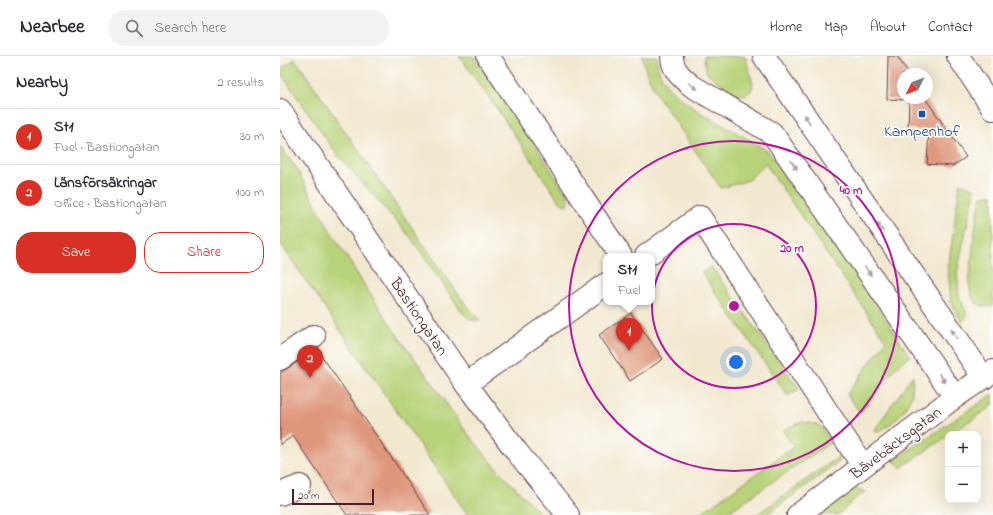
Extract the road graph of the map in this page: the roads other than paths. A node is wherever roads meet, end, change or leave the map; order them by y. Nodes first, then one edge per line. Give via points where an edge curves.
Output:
1 (488, 56) edge
2 (672, 56) edge
3 (764, 56) edge
4 (958, 56) edge
5 (993, 109) edge
6 (280, 110) edge
7 (619, 253) edge
8 (650, 253) edge
9 (603, 286) edge
10 (314, 336) dead end
11 (280, 359) edge
12 (988, 375) edge
13 (466, 384) junction
14 (955, 397) junction
15 (863, 466) junction
16 (300, 486) dead end
17 (280, 494) edge
18 (568, 515) edge
19 (798, 515) edge

1 - 7 main road
2 -> 14 main road via 674,67 692,86 772,133
12 -> 3 main road
4 - 5 main road
6 - 13 main road, Bastiongatan
8 - 15 main road via 700,218
9 - 13 main road
10 - 11 main road
12 - 14 main road, Bävebäcksgatan
13 - 18 main road, Bastiongatan
14 - 15 main road, Bävebäcksgatan
15 - 19 main road, Bävebäcksgatan
16 - 17 main road

